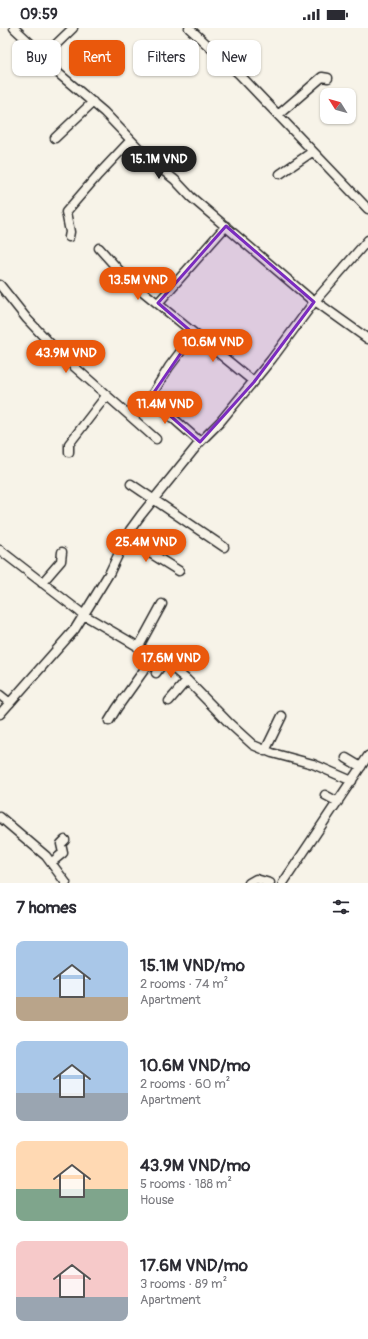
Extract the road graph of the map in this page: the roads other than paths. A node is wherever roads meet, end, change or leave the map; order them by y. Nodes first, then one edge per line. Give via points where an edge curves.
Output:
1 (14, 28) edge
2 (73, 28) edge
3 (189, 28) edge
4 (27, 40) edge
5 (61, 40) edge
6 (61, 75) edge
7 (328, 78) dead end
8 (93, 102) junction
9 (278, 116) junction
10 (55, 138) dead end
11 (130, 141) junction
12 (312, 152) junction
13 (280, 174) dead end
14 (367, 205) edge
15 (226, 226) junction
16 (69, 237) dead end
17 (368, 240) edge
18 (99, 248) dead end
19 (0, 285) edge
20 (314, 301) junction
21 (158, 304) junction
22 (194, 334) junction
23 (368, 340) edge
24 (253, 381) junction
25 (106, 396) junction
26 (156, 439) dead end
27 (198, 440) junction
28 (69, 452) dead end
29 (131, 484) dead end
30 (148, 496) junction
31 (126, 538) junction
32 (224, 547) dead end
33 (0, 550) edge
34 (62, 552) dead end
35 (179, 571) dead end
36 (42, 584) junction
37 (162, 604) dead end
38 (84, 616) junction
39 (138, 648) junction
40 (152, 661) junction
41 (186, 681) junction
42 (0, 695) edge
43 (169, 701) dead end
44 (10, 702) junction
45 (0, 714) edge
46 (282, 716) dead end
47 (109, 721) dead end
48 (265, 751) junction
49 (346, 758) dead end
50 (367, 759) edge
51 (361, 767) junction
52 (352, 781) junction
53 (324, 795) dead end
54 (338, 802) junction
55 (0, 817) edge
56 (65, 840) dead end
57 (52, 862) junction
58 (66, 883) edge
59 (249, 883) edge
60 (270, 883) edge
61 (283, 883) edge

1 - 4 street
2 - 5 street
3 - 9 street via 239,74
6 - 8 street
7 - 9 street via 322,77
8 - 10 street
8 - 11 street via 129,137
9 - 12 street
11 - 15 street
11 - 16 street via 66,212
12 - 13 street
12 - 14 street
15 - 20 street
15 - 21 street
17 - 20 street
18 - 21 street via 125,277
19 - 25 street via 44,338
20 - 23 street
20 - 24 street
21 - 22 street
22 - 24 street
22 - 27 street via 150,397
24 - 27 street via 220,422
25 - 26 street
25 - 28 street via 69,444
27 - 30 street
29 - 30 street
30 - 31 street
30 - 32 street
31 - 35 street
31 - 38 street via 110,572
33 - 36 street
34 - 36 street via 60,561
36 - 38 street
37 - 39 street
38 - 39 street
38 - 44 street
39 - 40 street
40 - 41 street
40 - 47 street
41 - 43 street
41 - 48 street via 245,739
42 - 44 street
44 - 45 street
46 - 48 street
48 - 52 street via 313,764
49 - 51 street
50 - 51 street
51 - 52 street
52 - 54 street
53 - 54 street
54 - 61 street
55 - 57 street
56 - 57 street via 61,844 63,853
57 - 58 street
59 - 60 street via 256,879

